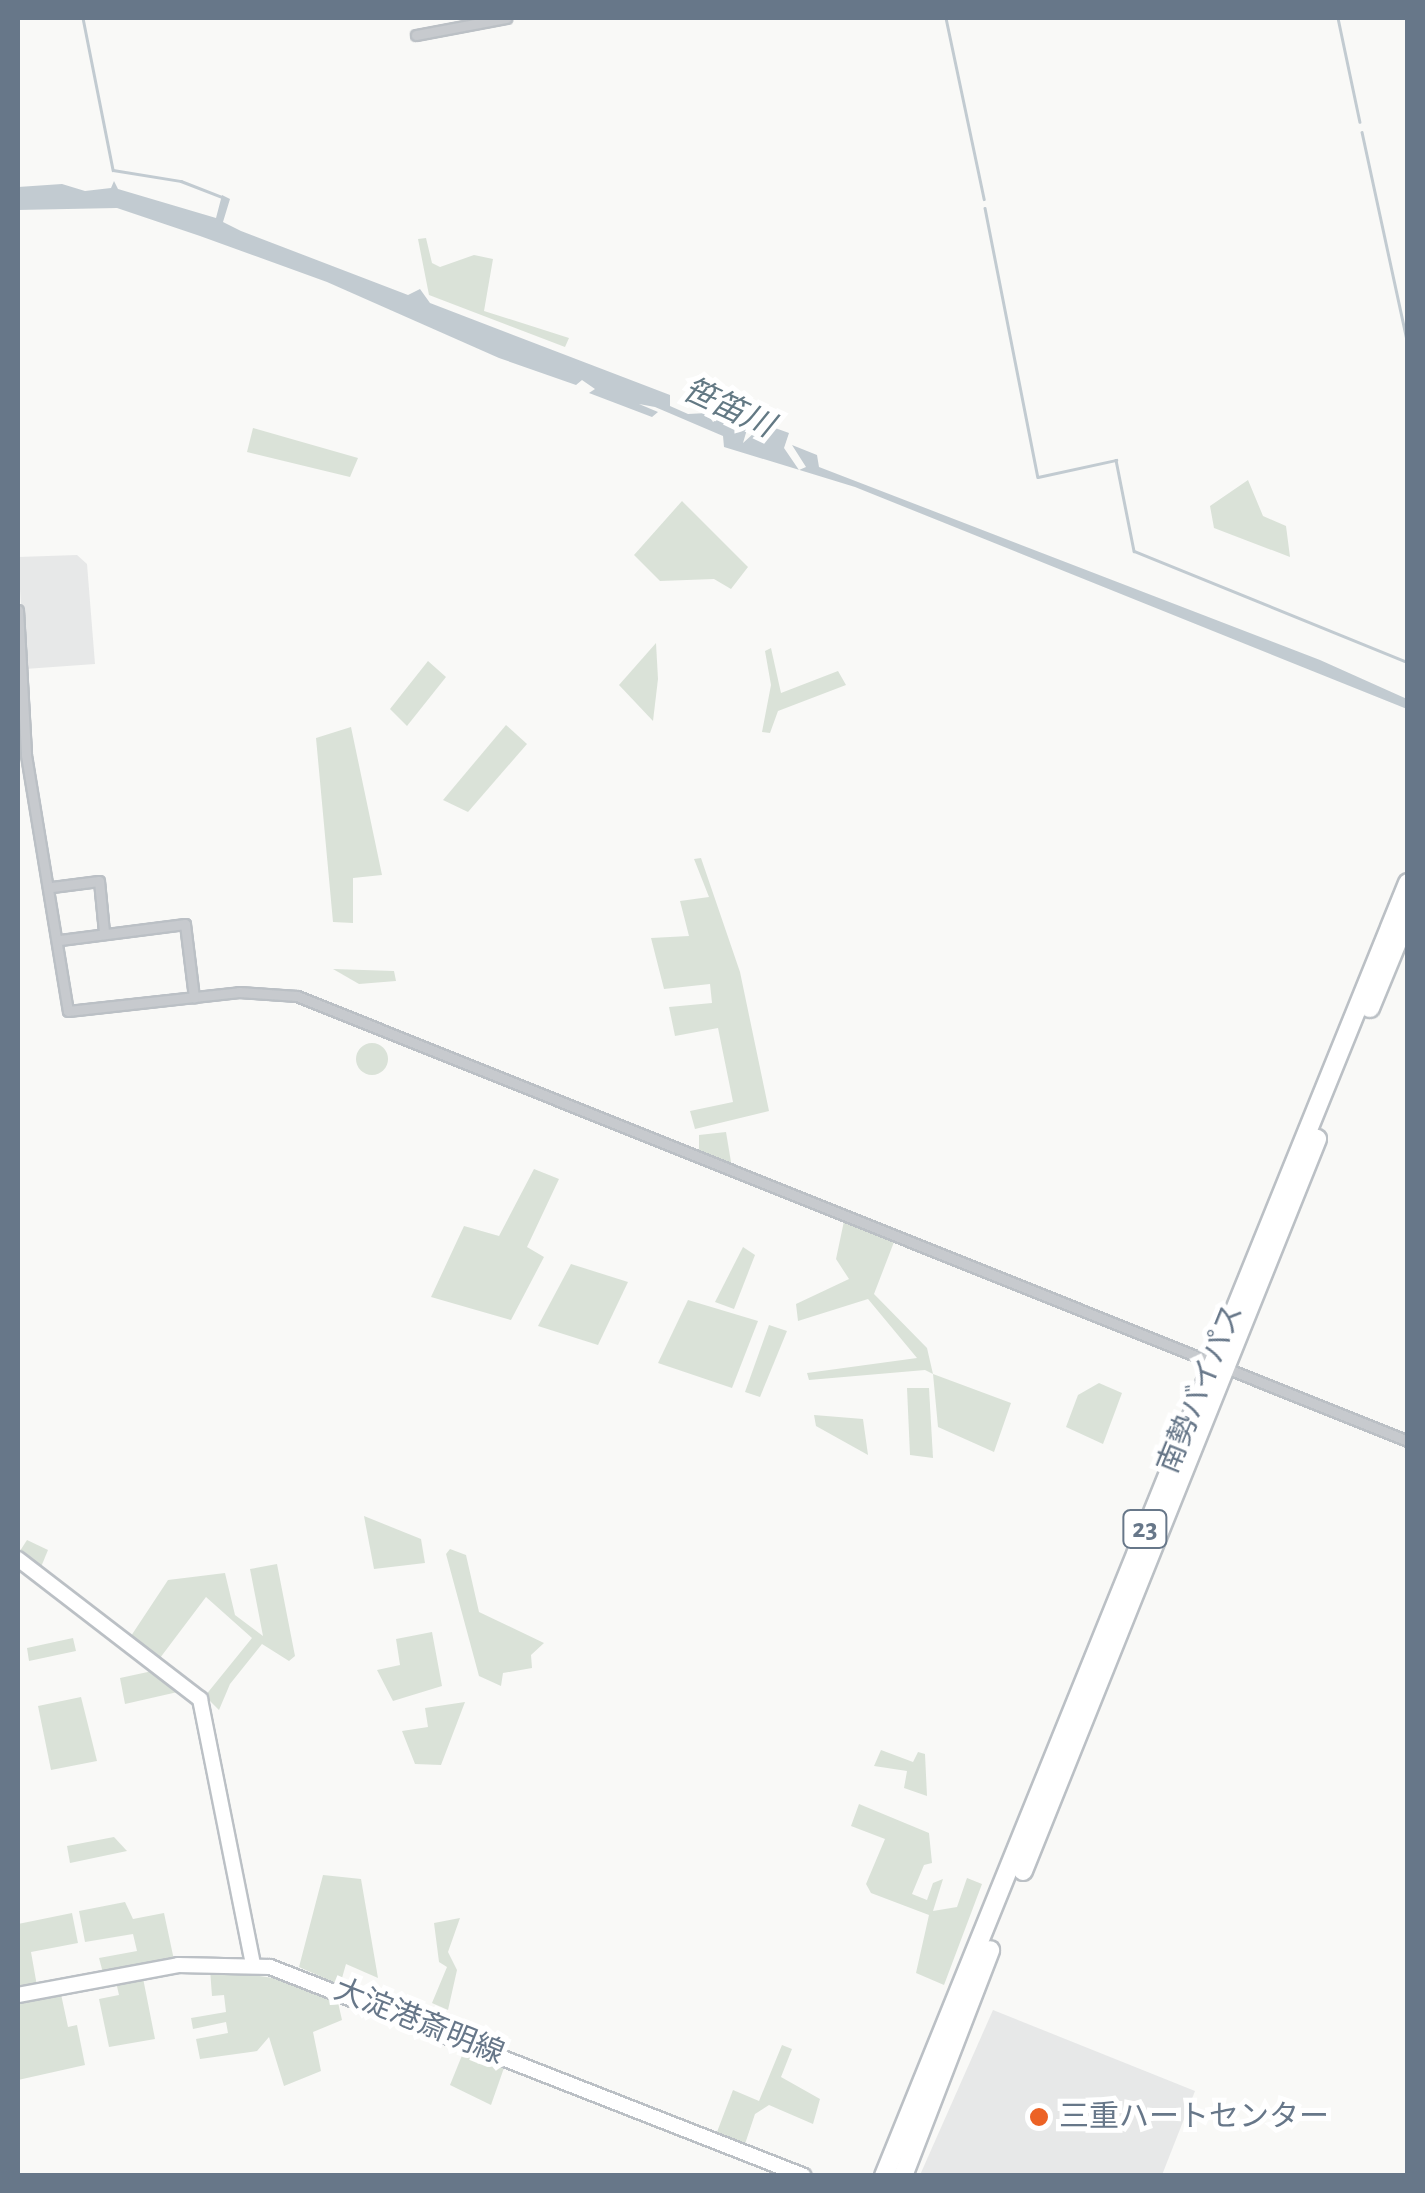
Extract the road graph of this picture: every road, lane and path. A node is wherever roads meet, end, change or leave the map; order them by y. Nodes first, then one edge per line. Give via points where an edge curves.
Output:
1 (506, 18) edge
2 (416, 35) dead end
3 (18, 610) edge
4 (18, 619) edge
5 (22, 756) edge
6 (1408, 882) edge
7 (52, 887) junction
8 (1408, 916) edge
9 (104, 932) junction
10 (60, 940) junction
11 (194, 997) junction
12 (1219, 1366) junction
13 (1408, 1441) edge
14 (18, 1559) edge
15 (253, 1964) junction
16 (18, 1995) edge
17 (804, 2176) edge
18 (884, 2176) edge
19 (903, 2176) edge

1 - 2 street
3 - 4 street
4 - 5 street
5 - 7 street
6 - 12 highway, 南勢バイパス / 23
7 - 9 street via 99,881
7 - 10 street
8 - 12 highway, 南勢バイパス / 23
9 - 10 street
9 - 11 street via 185,924
10 - 11 street via 68,1011
11 - 12 street via 298,996
12 - 13 street
12 - 18 highway, 南勢バイパス / 23
12 - 19 highway, 南勢バイパス / 23
14 - 15 main road via 200,1699
15 - 16 main road, 大淀港斎明線 via 178,1965
15 - 17 main road, 大淀港斎明線 via 338,1990

